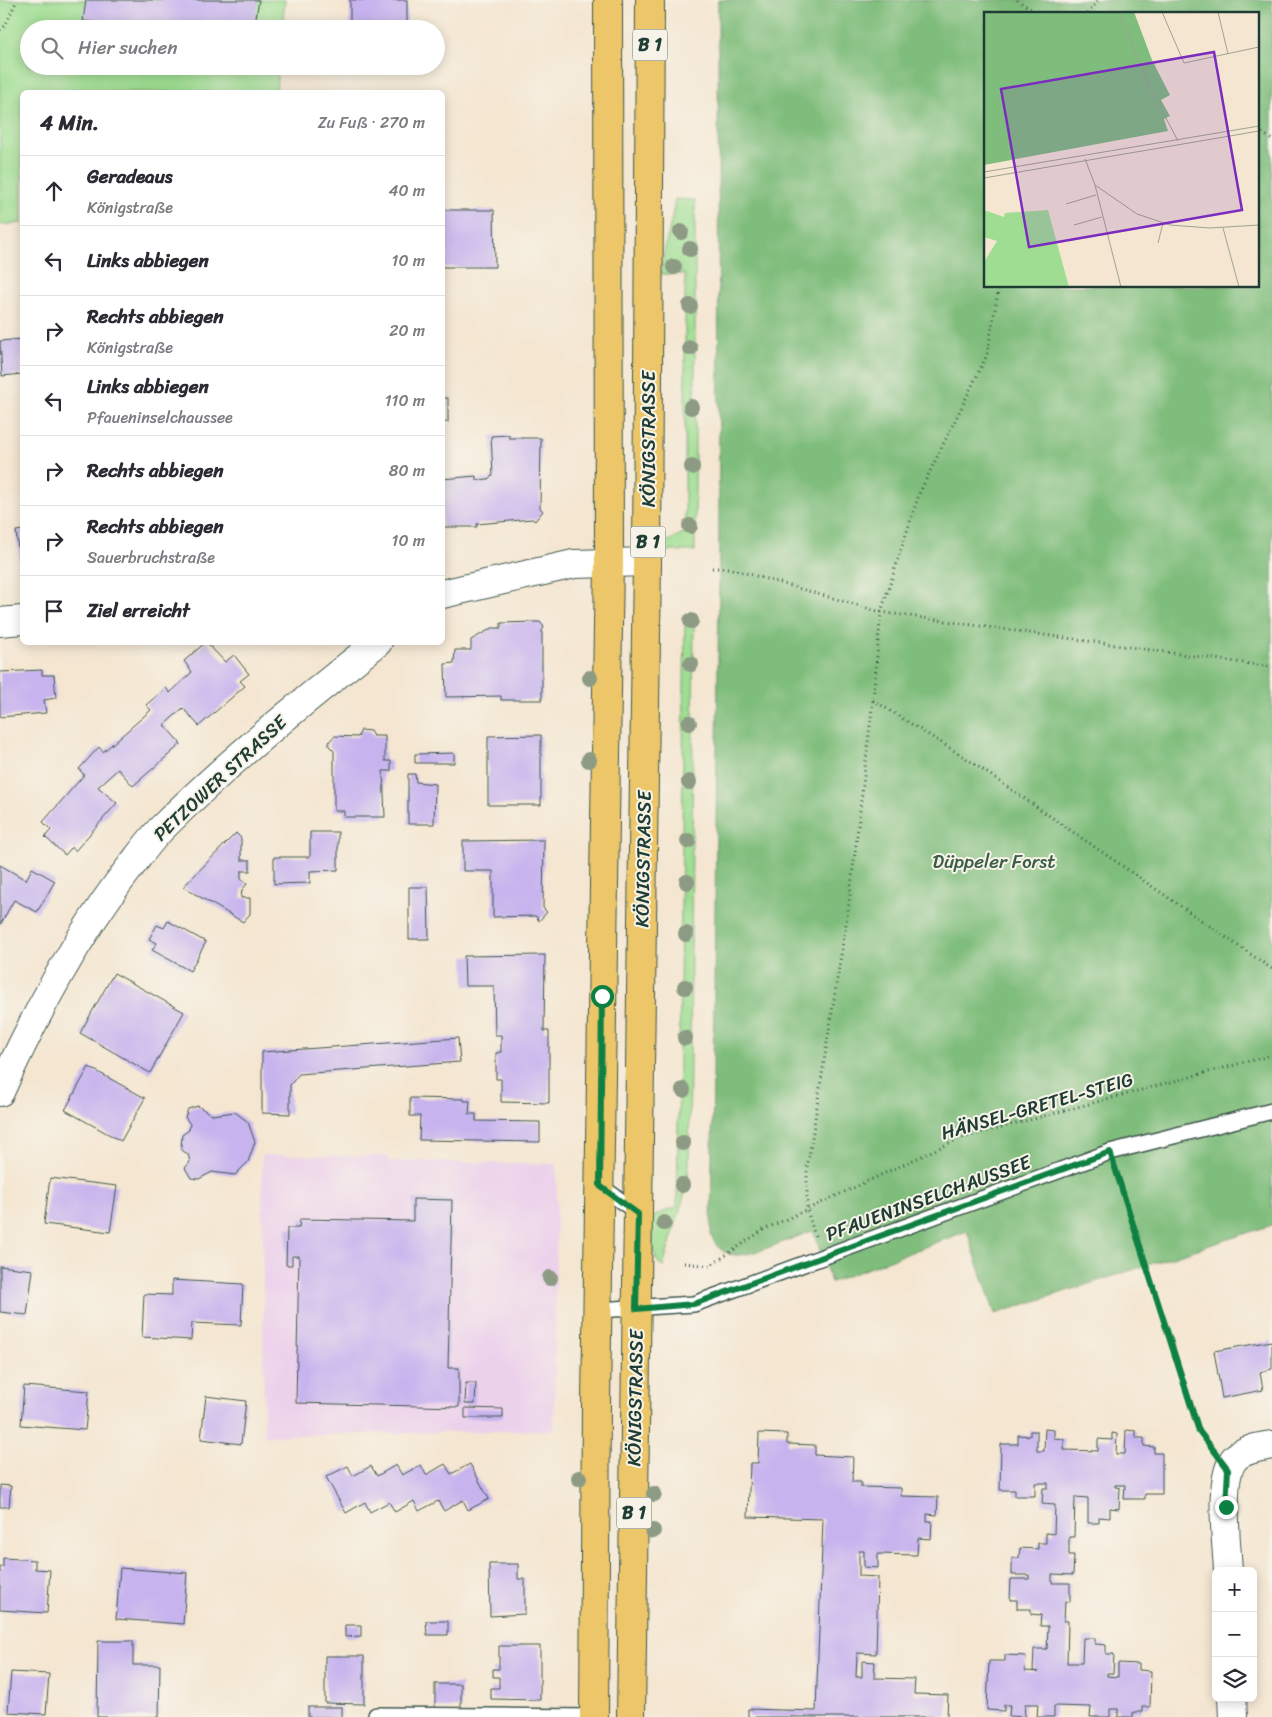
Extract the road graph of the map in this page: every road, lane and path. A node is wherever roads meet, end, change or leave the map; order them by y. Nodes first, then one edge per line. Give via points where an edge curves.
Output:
1 (17, 0) edge
2 (608, 0) edge
3 (650, 0) edge
4 (1017, 0) edge
5 (1098, 0) edge
6 (1035, 12) edge
7 (1089, 12) edge
8 (0, 30) edge
9 (1260, 131) edge
10 (1272, 140) edge
11 (999, 288) edge
12 (609, 562) junction
13 (648, 562) junction
14 (712, 568) dead end
15 (445, 593) edge
16 (881, 612) junction
17 (20, 620) edge
18 (0, 622) edge
19 (374, 645) edge
20 (1272, 666) edge
21 (873, 700) junction
22 (1272, 969) edge
23 (1272, 1055) edge
24 (2, 1082) edge
25 (1272, 1111) edge
26 (1110, 1152) junction
27 (600, 1186) junction
28 (807, 1210) junction
29 (638, 1214) junction
30 (821, 1258) junction
31 (684, 1263) dead end
32 (636, 1309) junction
33 (598, 1310) junction
34 (1272, 1445) edge
35 (1228, 1469) junction
36 (1228, 1567) edge
37 (1232, 1702) edge
38 (376, 1715) dead end
39 (594, 1717) edge
40 (631, 1717) edge
41 (1233, 1717) edge

1 - 8 path
2 - 12 main road, KÖNIGSTRASSE / B 1
3 - 13 main road, KÖNIGSTRASSE / B 1
4 - 6 path
5 - 7 path
9 - 10 path
11 - 16 path via 987,355 919,494
12 - 13 street
12 - 15 street via 574,564
12 - 27 main road, KÖNIGSTRASSE / B 1
13 - 29 main road, KÖNIGSTRASSE / B 1
14 - 16 path via 728,568
16 - 20 path
16 - 21 path
17 - 18 street
19 - 24 street, PETZOWER STRASSE via 278,722 161,829 113,890 70,955
21 - 22 path via 964,757
21 - 28 path via 848,911 807,1169
23 - 28 path, HÄNSEL-GRETEL-STEIG via 958,1139
25 - 26 lane, PFAUENINSELCHAUSSEE
26 - 30 lane, PFAUENINSELCHAUSSEE
26 - 35 path via 1199,1431
27 - 29 lane
27 - 33 main road, KÖNIGSTRASSE / B 1
28 - 30 path
28 - 31 path, HÄNSEL-GRETEL-STEIG via 763,1230 710,1266
29 - 32 main road, KÖNIGSTRASSE / B 1
30 - 32 lane, PFAUENINSELCHAUSSEE via 694,1304
32 - 33 lane, PFAUENINSELCHAUSSEE
32 - 40 main road, KÖNIGSTRASSE / B 1
33 - 39 main road, KÖNIGSTRASSE / B 1
34 - 35 street via 1236,1457
35 - 36 street via 1225,1488
37 - 41 street
38 - 39 lane

